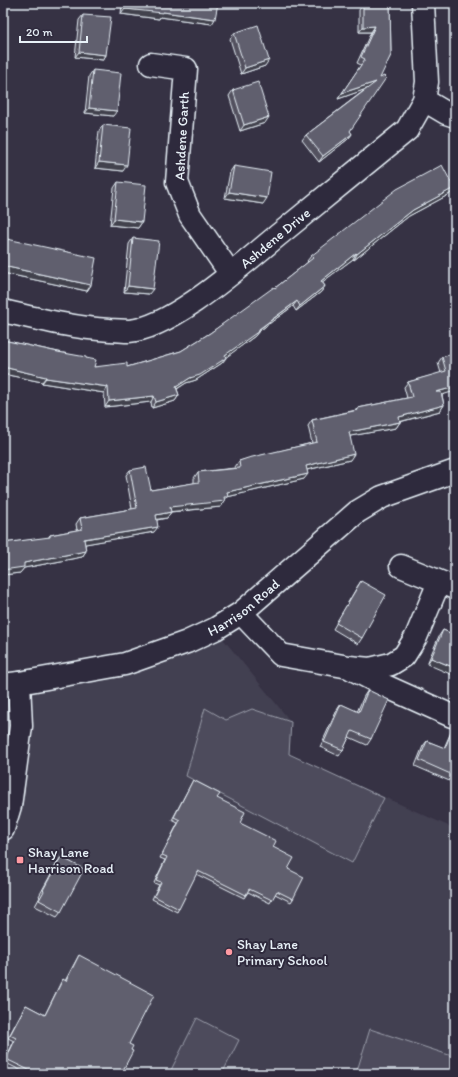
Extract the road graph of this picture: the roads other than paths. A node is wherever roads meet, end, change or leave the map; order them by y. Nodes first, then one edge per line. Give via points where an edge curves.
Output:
1 (423, 3) edge
2 (151, 64) dead end
3 (424, 100) junction
4 (455, 116) edge
5 (230, 273) junction
6 (3, 311) edge
7 (455, 470) edge
8 (401, 566) dead end
9 (447, 585) edge
10 (241, 613) junction
11 (349, 667) junction
12 (11, 684) edge
13 (452, 716) dead end
14 (3, 829) edge

1 - 3 street, Ashdene Drive via 428,82
2 - 5 street, Ashdene Garth via 186,69 177,182 190,215
3 - 4 street
3 - 5 street, Ashdene Drive via 407,130
5 - 6 street, Ashdene Drive via 194,301 163,320 146,328 129,331 97,330
7 - 10 street, Harrison Road via 382,498 357,512
8 - 9 street
9 - 11 street via 404,656 391,664 370,669
10 - 11 street via 281,655
10 - 12 street, Harrison Road via 194,639 125,664
11 - 13 street
12 - 14 street via 21,726 10,806

